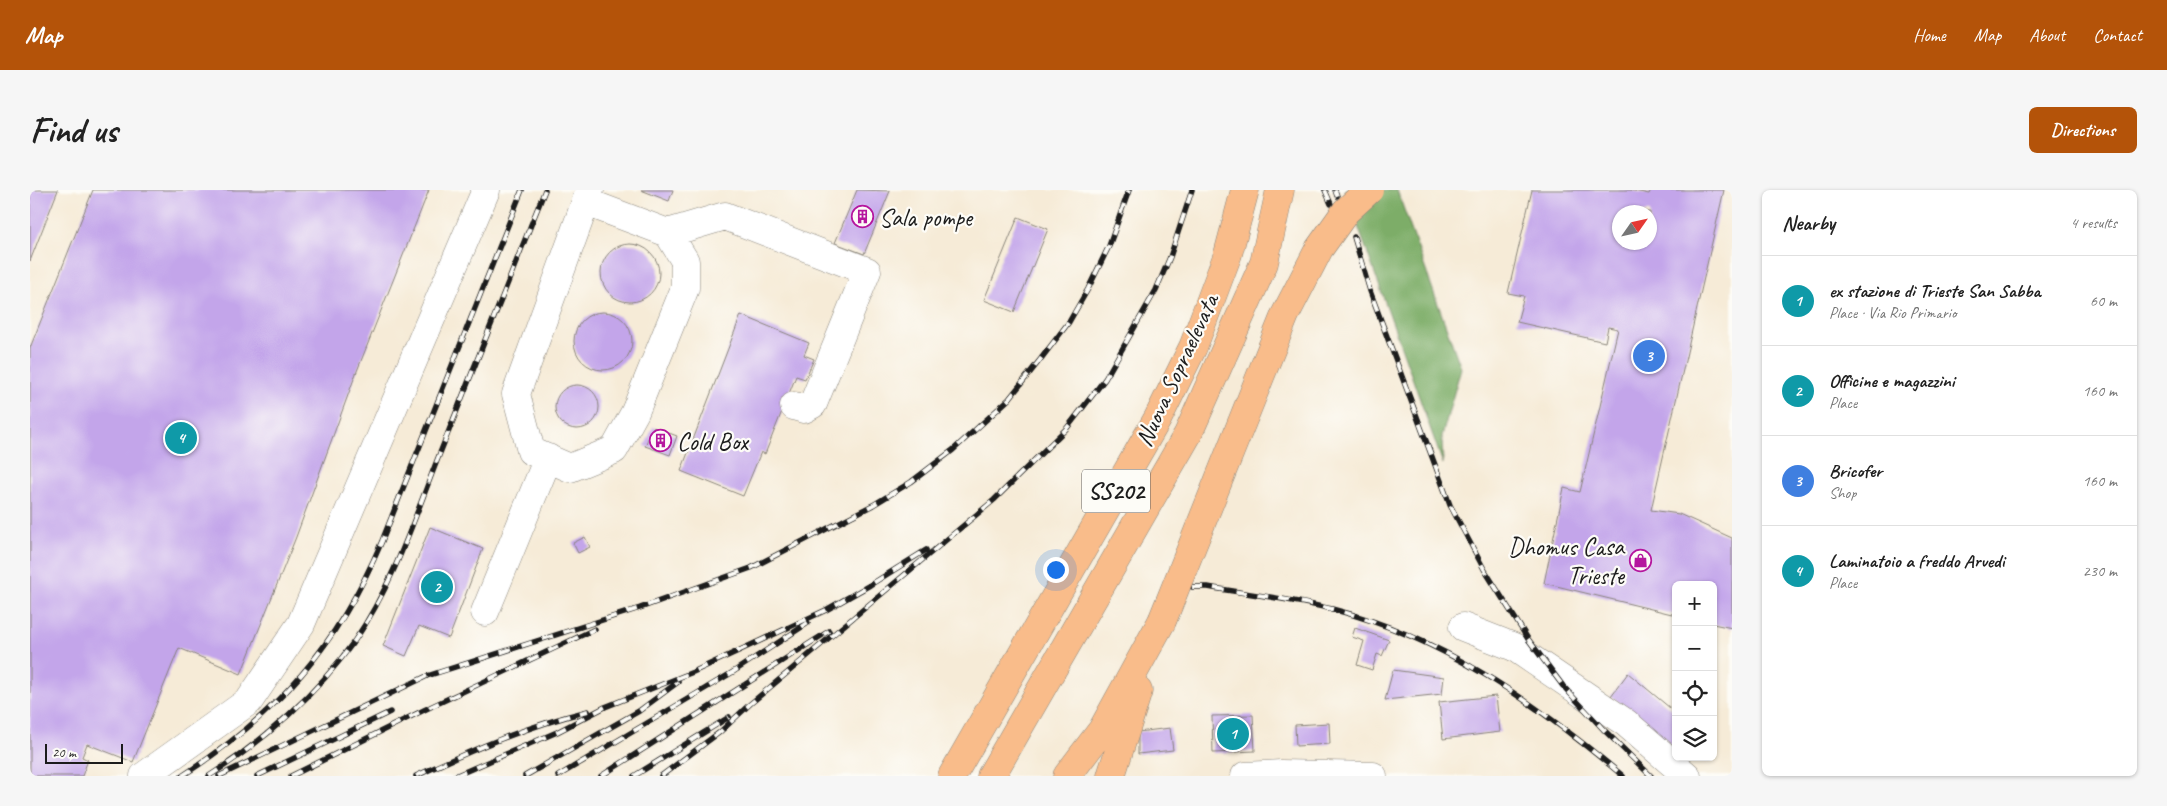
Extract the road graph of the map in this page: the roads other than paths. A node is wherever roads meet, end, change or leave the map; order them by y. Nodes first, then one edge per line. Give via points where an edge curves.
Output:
1 (486, 190) edge
2 (1244, 190) edge
3 (1280, 190) edge
4 (1370, 190) edge
5 (588, 196) edge
6 (668, 233) junction
7 (794, 406) dead end
8 (548, 458) junction
9 (485, 612) dead end
10 (1162, 621) junction
11 (1463, 627) dead end
12 (144, 776) edge
13 (952, 776) edge
14 (991, 776) edge
15 (1067, 776) edge
16 (1111, 776) edge
17 (1246, 776) edge
18 (1374, 776) edge
19 (1687, 776) edge

1 - 12 street via 301,624 249,701
2 - 13 highway, Nuova Sopraelevata / SS202 via 1228,254 1192,347 1158,418
3 - 14 highway, Nuova Sopraelevata / SS202 via 1264,263 1188,434
4 - 10 highway, bridge via 1346,211 1319,249 1285,315
5 - 6 street
5 - 8 street via 516,394 530,451
6 - 7 street via 725,216 867,271 814,404 804,409
6 - 8 street via 685,261 685,288 636,412 614,450 570,468
8 - 9 street
10 - 15 highway via 1102,730
10 - 16 highway
11 - 19 street via 1514,647 1626,723
17 - 18 street

